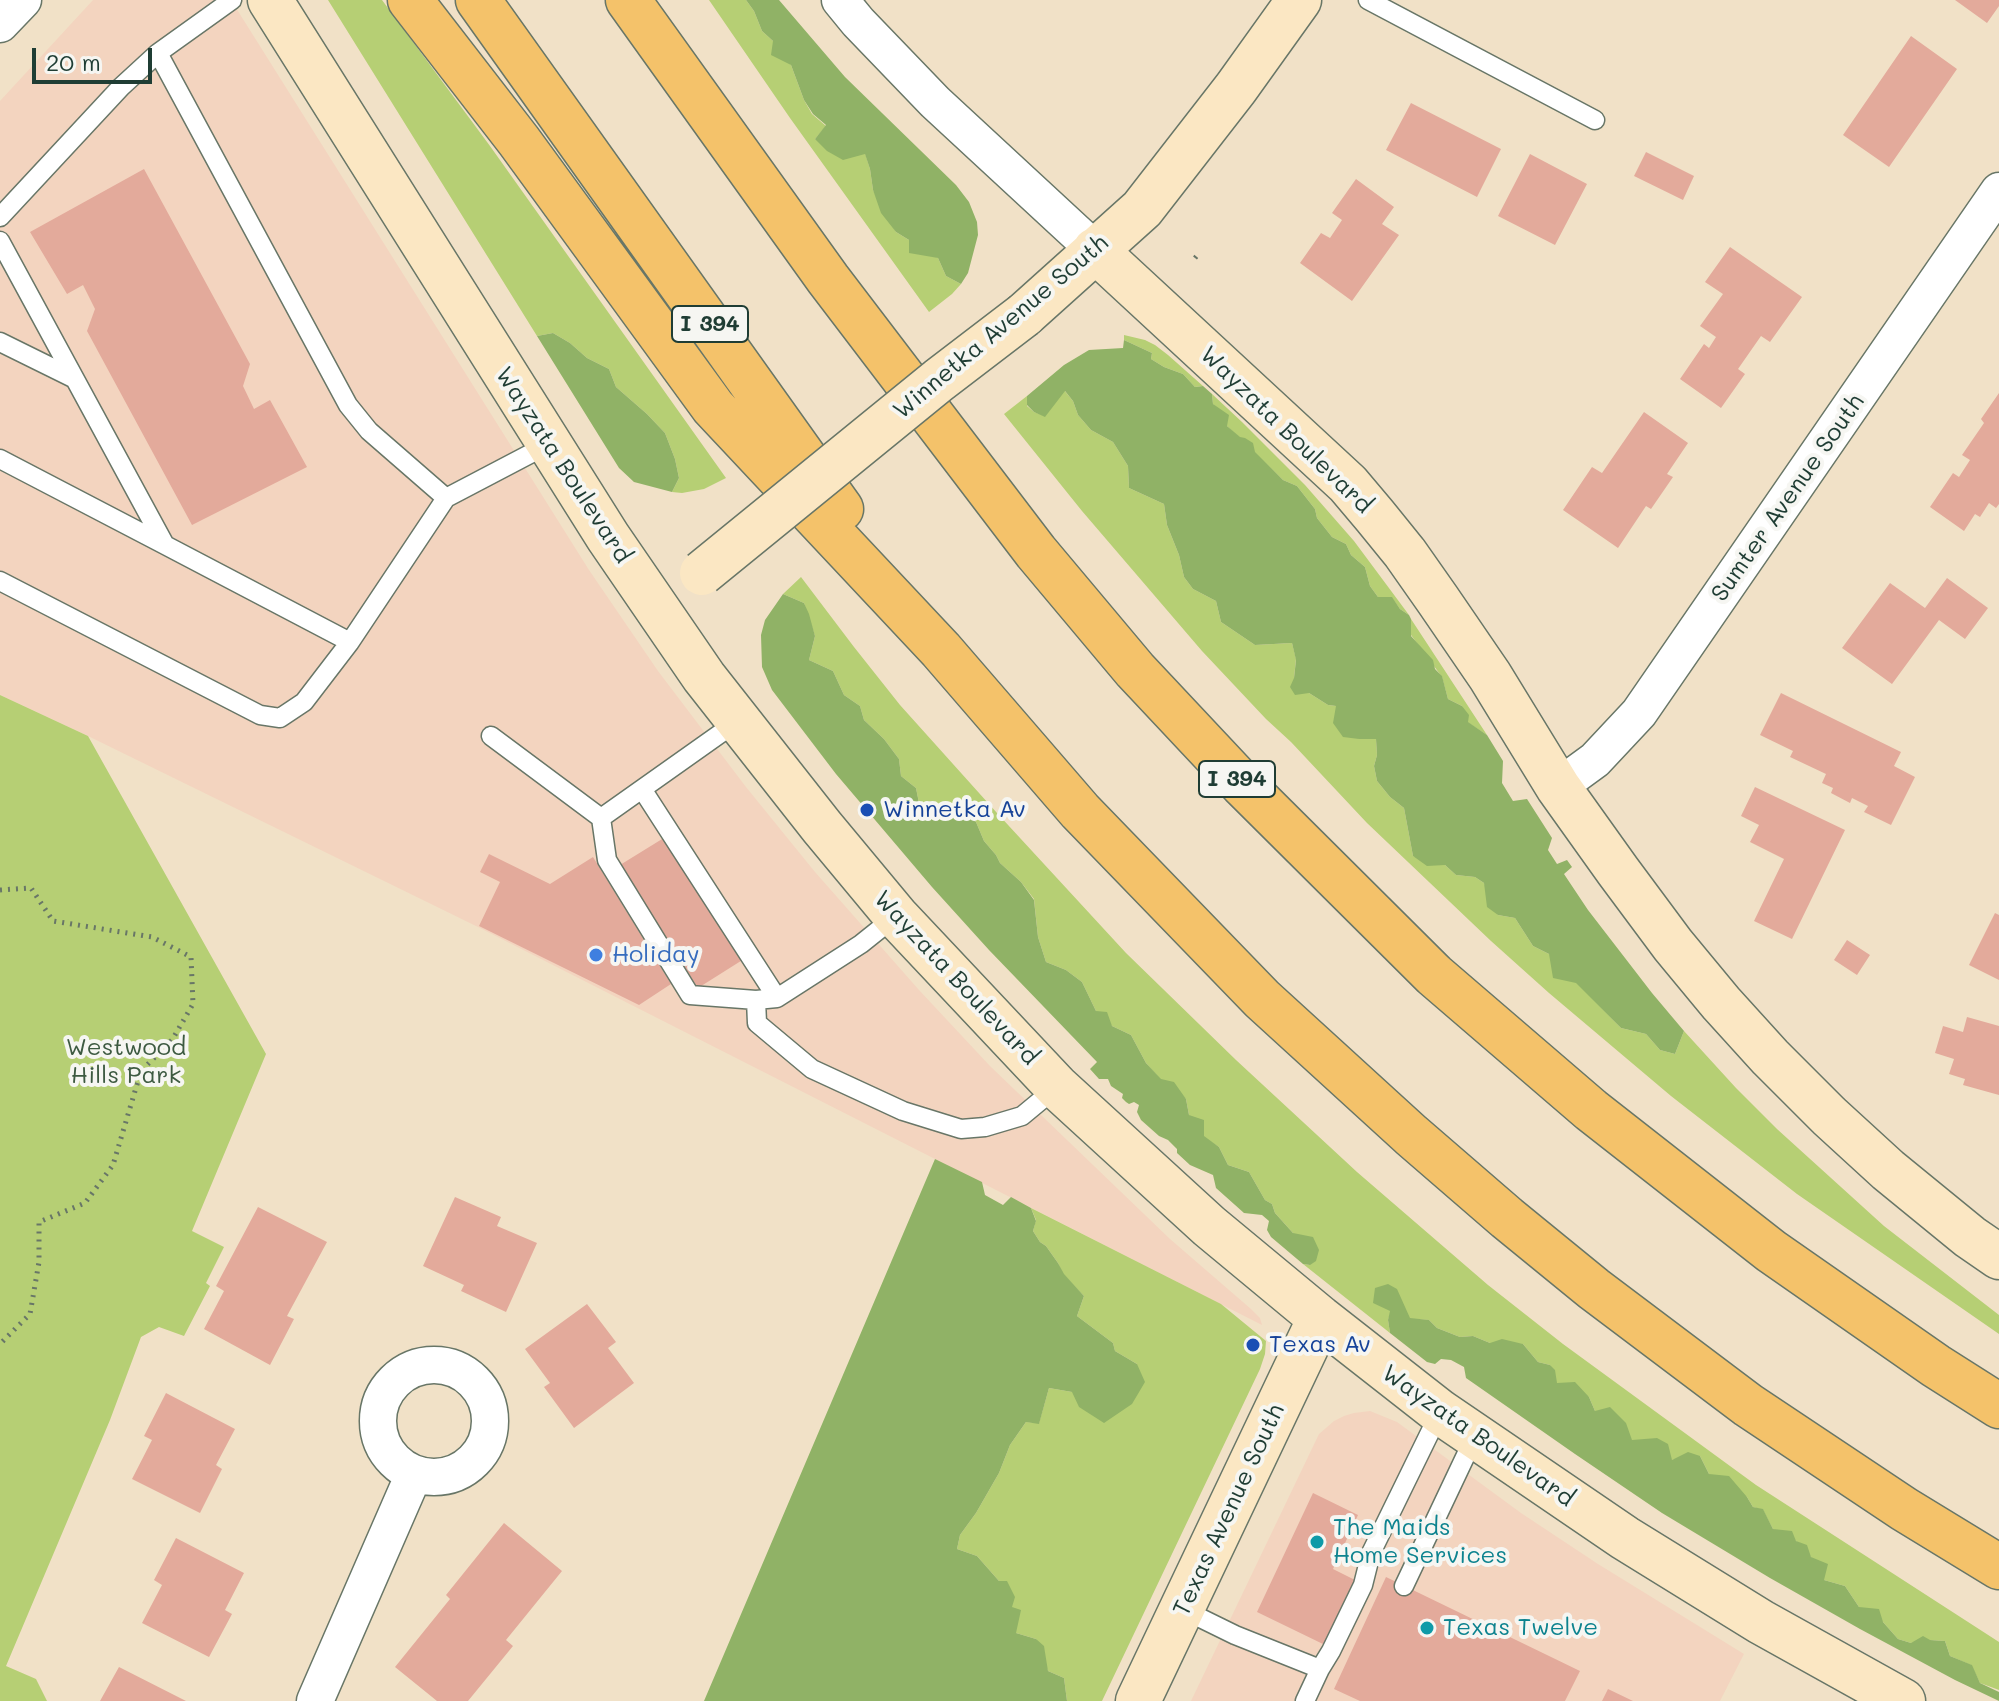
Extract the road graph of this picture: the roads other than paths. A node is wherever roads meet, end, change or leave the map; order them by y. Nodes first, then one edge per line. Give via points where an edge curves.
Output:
1 (23, 0) edge
2 (232, 0) edge
3 (270, 0) edge
4 (410, 0) edge
5 (478, 0) edge
6 (628, 0) edge
7 (840, 0) edge
8 (1299, 0) edge
9 (1368, 0) edge
10 (0, 24) edge
11 (158, 53) junction
12 (1595, 120) dead end
13 (1999, 191) edge
14 (0, 217) edge
15 (0, 241) edge
16 (1095, 250) junction
17 (0, 342) edge
18 (75, 379) junction
19 (549, 444) junction
20 (0, 459) edge
21 (446, 498) junction
22 (165, 545) junction
23 (0, 581) edge
24 (657, 609) junction
25 (350, 642) junction
26 (941, 650) junction
27 (738, 721) junction
28 (491, 736) dead end
29 (1558, 787) junction
30 (642, 789) junction
31 (601, 818) junction
32 (896, 916) junction
33 (777, 998) junction
34 (756, 1000) junction
35 (1057, 1087) junction
36 (1999, 1257) edge
37 (1320, 1318) junction
38 (1999, 1406) edge
39 (1440, 1412) junction
40 (1475, 1436) junction
41 (414, 1474) dead end
42 (1999, 1567) edge
43 (1404, 1586) dead end
44 (1182, 1609) junction
45 (1320, 1669) junction
46 (315, 1701) edge
47 (1138, 1701) edge
48 (1305, 1701) edge
49 (1903, 1701) edge

1 - 10 street
2 - 11 lane
3 - 19 street, Wayzata Boulevard
4 - 26 highway via 713,407
5 - 26 highway, I 394
6 - 38 highway, I 394 via 828,279 1036,552 1135,670 1242,784 1434,975 1591,1110 1771,1251
7 - 16 street, Wayzata Boulevard via 935,102
8 - 16 street, Winnetka Avenue South via 1142,209
9 - 12 lane
11 - 14 lane
11 - 21 lane via 348,405 369,431
13 - 29 street, Sumter Avenue South via 1639,713 1595,760
15 - 18 lane
16 - 24 street, Winnetka Avenue South, bridge via 1024,315
16 - 29 street, Wayzata Boulevard via 1348,484 1430,588
17 - 18 lane
18 - 22 lane
19 - 21 lane
19 - 24 street, Wayzata Boulevard
20 - 22 lane
21 - 25 lane
22 - 25 lane
23 - 25 lane via 260,715 280,718 304,702
24 - 27 street, Wayzata Boulevard
26 - 42 highway, I 394 via 1080,811 1178,914 1411,1135 1594,1289 1698,1368
27 - 30 lane
27 - 32 street, Wayzata Boulevard
28 - 31 lane
29 - 36 street, Wayzata Boulevard via 1673,945 1770,1057 1888,1170
30 - 31 lane
30 - 33 lane
31 - 34 lane via 607,860 690,995
32 - 33 lane
32 - 35 street, Wayzata Boulevard
33 - 34 lane
34 - 35 lane via 757,1023 812,1069 903,1111 961,1129 1022,1116
35 - 37 street, Wayzata Boulevard via 1209,1226
37 - 39 street, Wayzata Boulevard
37 - 44 street, Texas Avenue South
39 - 40 street, Wayzata Boulevard
39 - 45 lane
40 - 43 lane
40 - 49 street, Wayzata Boulevard via 1625,1538
41 - 46 street
44 - 45 lane
44 - 47 street, Texas Avenue South
45 - 48 lane

